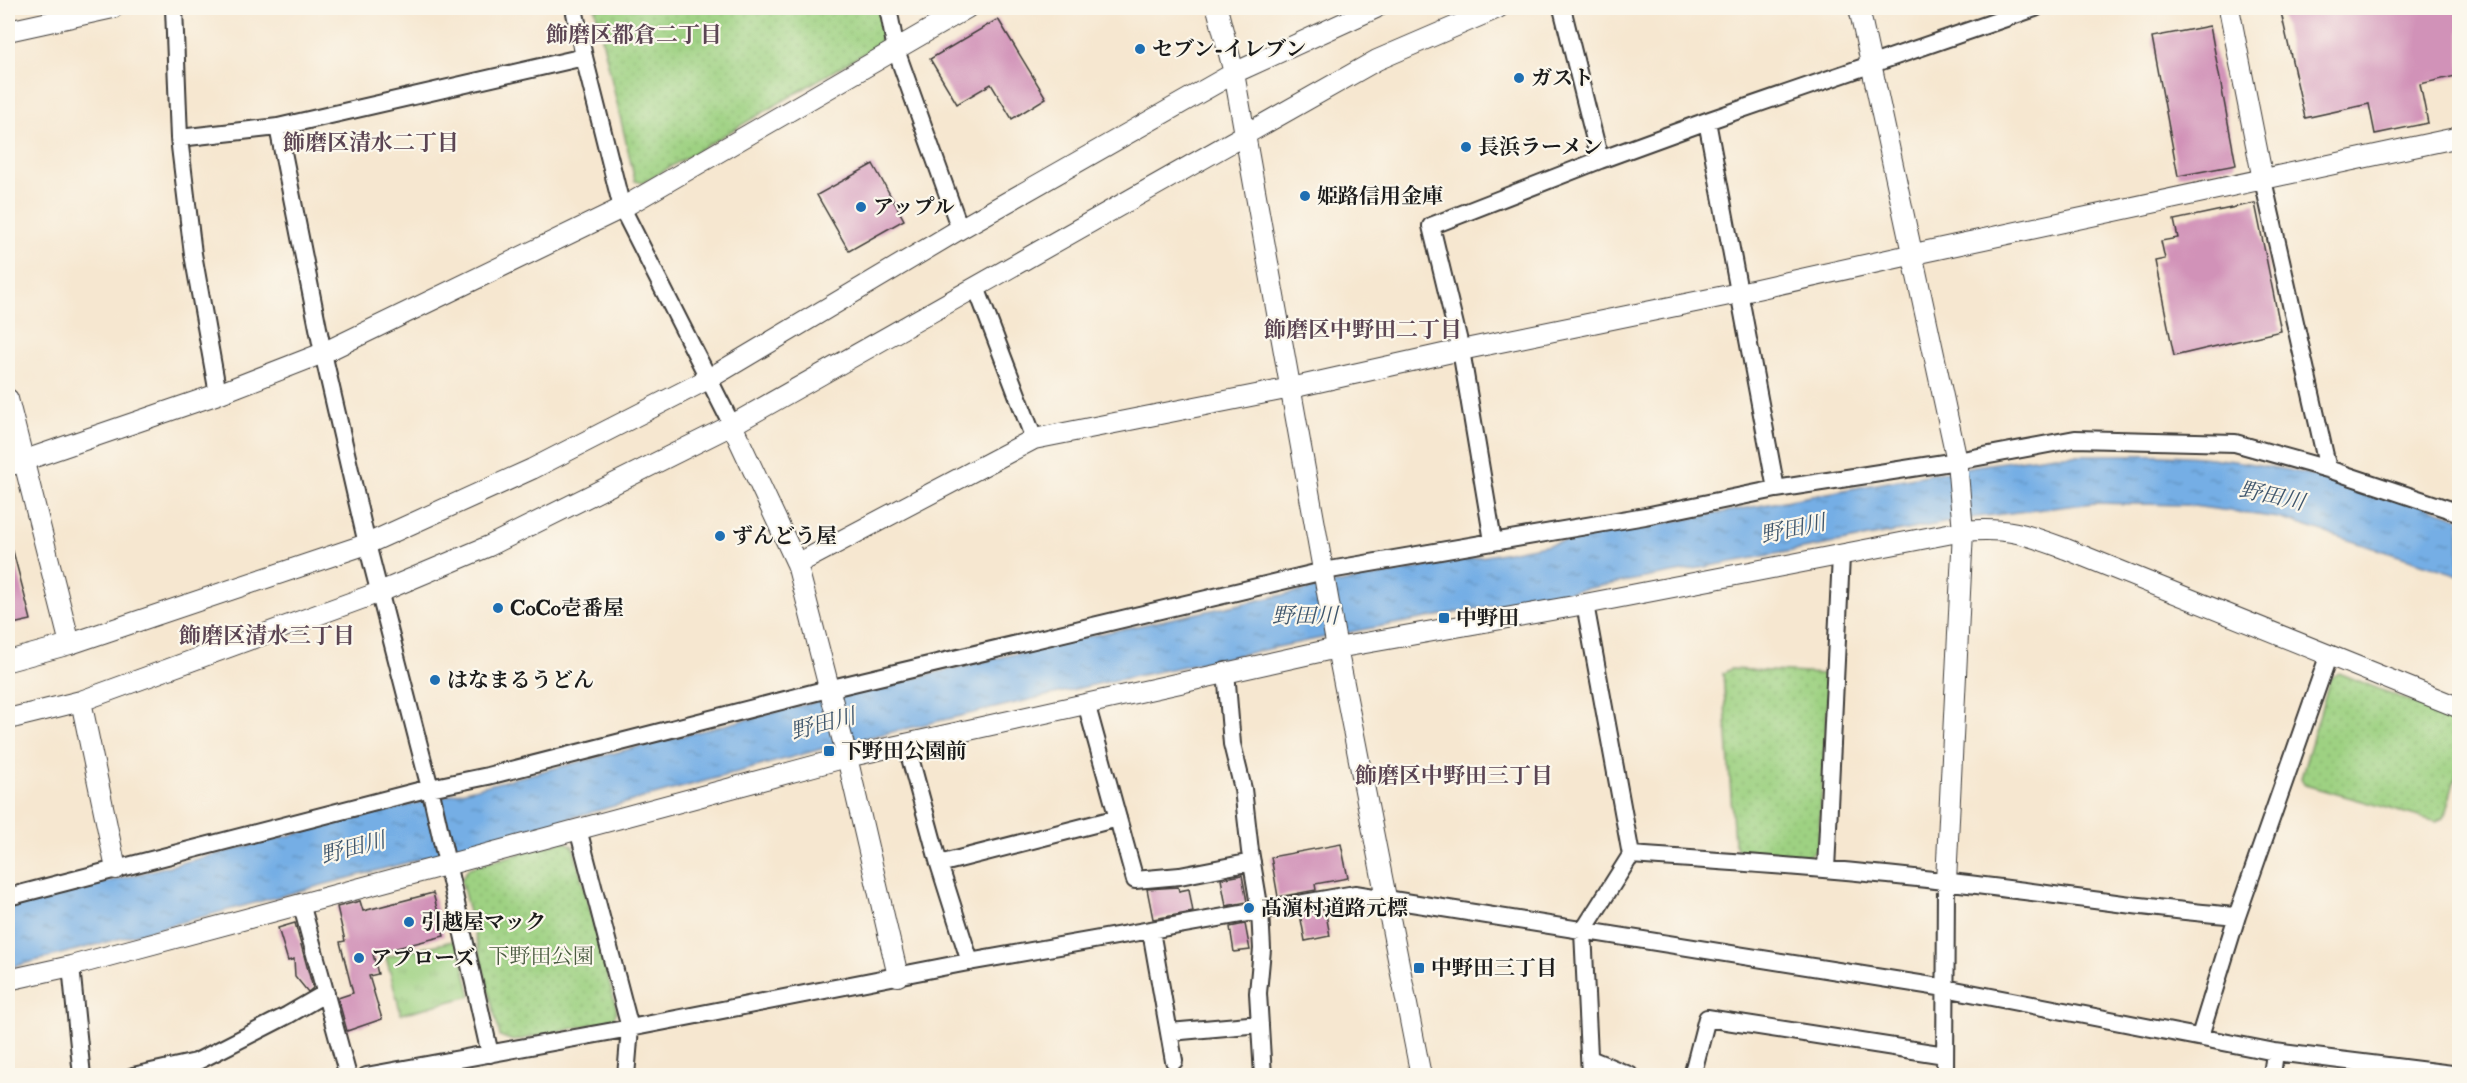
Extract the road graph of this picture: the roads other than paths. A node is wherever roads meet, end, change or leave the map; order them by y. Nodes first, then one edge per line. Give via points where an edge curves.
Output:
1 (113, 8) edge
2 (174, 8) edge
3 (574, 8) edge
4 (888, 8) edge
5 (967, 8) edge
6 (1217, 8) edge
7 (1376, 8) edge
8 (1498, 8) edge
9 (1562, 8) edge
10 (1859, 8) edge
11 (2035, 8) edge
12 (2229, 8) edge
13 (78, 12) edge
14 (8, 31) edge
15 (897, 50) junction
16 (584, 57) junction
17 (1870, 64) junction
18 (1234, 73) junction
19 (1707, 121) junction
20 (278, 127) junction
21 (1245, 134) junction
22 (2460, 137) edge
23 (179, 138) junction
24 (1600, 160) junction
25 (2263, 180) junction
26 (622, 208) junction
27 (960, 229) junction
28 (1914, 254) junction
29 (976, 287) junction
30 (1739, 293) junction
31 (1461, 350) junction
32 (323, 353) junction
33 (710, 378) junction
34 (1291, 388) junction
35 (218, 394) junction
36 (8, 399) edge
37 (732, 425) junction
38 (1034, 440) junction
39 (1957, 461) junction
40 (15, 464) edge
41 (2328, 469) junction
42 (1776, 489) junction
43 (2460, 513) edge
44 (1964, 531) junction
45 (1493, 541) junction
46 (367, 544) junction
47 (1841, 556) junction
48 (797, 564) junction
49 (1323, 571) junction
50 (380, 592) junction
51 (1585, 604) junction
52 (70, 644) junction
53 (1337, 648) junction
54 (2329, 654) junction
55 (8, 661) edge
56 (1226, 671) junction
57 (828, 689) junction
58 (81, 700) junction
59 (1086, 703) junction
60 (2460, 708) edge
61 (8, 719) edge
62 (906, 743) junction
63 (847, 757) junction
64 (430, 788) junction
65 (1118, 818) junction
66 (578, 829) junction
67 (1631, 855) junction
68 (1252, 862) junction
69 (939, 864) junction
70 (446, 866) junction
71 (116, 869) junction
72 (1826, 869) junction
73 (1946, 881) junction
74 (8, 897) edge
75 (1387, 900) junction
76 (301, 903) junction
77 (1260, 911) junction
78 (2237, 916) junction
79 (1151, 931) junction
80 (1583, 931) junction
81 (970, 962) junction
82 (72, 966) junction
83 (898, 976) junction
84 (8, 980) edge
85 (1945, 988) junction
86 (326, 993) junction
87 (1260, 1024) junction
88 (630, 1028) junction
89 (1170, 1032) junction
90 (2200, 1036) junction
91 (2275, 1052) junction
92 (490, 1054) junction
93 (1945, 1055) junction
94 (1174, 1061) dead end
95 (1590, 1067) edge
96 (2460, 1075) edge
97 (82, 1076) edge
98 (133, 1076) edge
99 (348, 1076) edge
100 (366, 1076) edge
101 (627, 1076) edge
102 (1263, 1076) edge
103 (1421, 1076) edge
104 (1631, 1076) edge
105 (1692, 1076) edge
106 (1945, 1076) edge
107 (2272, 1076) edge

1 - 13 street
2 - 23 street
3 - 16 street
4 - 15 street
5 - 15 street
6 - 18 street
7 - 18 street
8 - 21 street via 1377,60
9 - 24 street
10 - 17 street
11 - 17 street
12 - 25 street
13 - 14 street
15 - 26 street
15 - 27 street
16 - 20 street
16 - 26 street
17 - 19 street
17 - 28 street
18 - 21 street
18 - 27 street
19 - 24 street
19 - 30 street
20 - 23 street
20 - 32 street
21 - 29 street
21 - 34 street
22 - 25 street
23 - 35 street via 193,254
24 - 31 street via 1431,226
25 - 28 street
25 - 41 street
26 - 32 street
26 - 33 street
27 - 33 street
28 - 30 street
28 - 39 street
29 - 37 street
29 - 38 street
30 - 31 street
30 - 42 street
31 - 34 street
31 - 45 street
32 - 35 street
32 - 46 street
33 - 37 street
33 - 46 street via 532,469
34 - 38 street
34 - 49 street
35 - 40 street
36 - 40 street
37 - 48 street
37 - 50 street via 489,546
38 - 48 street
39 - 41 street via 2076,439 2235,443
39 - 42 street
39 - 44 street
40 - 52 street
41 - 43 street
42 - 45 street
44 - 47 street
44 - 54 street via 1992,528 2018,532
44 - 73 street
45 - 49 street
46 - 50 street
46 - 52 street
47 - 51 street
47 - 72 street
48 - 57 street
49 - 53 street
49 - 57 street
50 - 58 street
50 - 64 street
51 - 53 street
51 - 67 street
52 - 55 street
53 - 56 street
53 - 75 street
54 - 60 street
54 - 78 street
56 - 59 street
56 - 68 street via 1232,744 1243,789
57 - 63 street
57 - 64 street
58 - 61 street
58 - 71 street
59 - 62 street
59 - 65 street
62 - 63 street
62 - 69 street
63 - 66 street
63 - 83 street
64 - 70 street
64 - 71 street
65 - 68 street via 1135,880
65 - 69 street
66 - 70 street
66 - 88 street
67 - 72 street
67 - 80 street
68 - 77 street
69 - 81 street
70 - 76 street
70 - 92 street
71 - 74 street
72 - 73 street
73 - 78 street
73 - 85 street
75 - 77 street via 1355,894
75 - 80 street
75 - 103 street
76 - 82 street
76 - 86 street
77 - 79 street
77 - 87 street
78 - 90 street
79 - 81 street
79 - 89 street
80 - 85 street
80 - 95 street
81 - 83 street
82 - 84 street
82 - 97 street
83 - 88 street
85 - 90 street
85 - 93 street
86 - 98 street via 196,1062
86 - 99 street
87 - 89 street
87 - 102 street
88 - 92 street
88 - 101 street
89 - 94 street
90 - 91 street
91 - 96 street
91 - 107 street
92 - 100 street
93 - 105 street via 1707,1018
93 - 106 street
95 - 104 street

